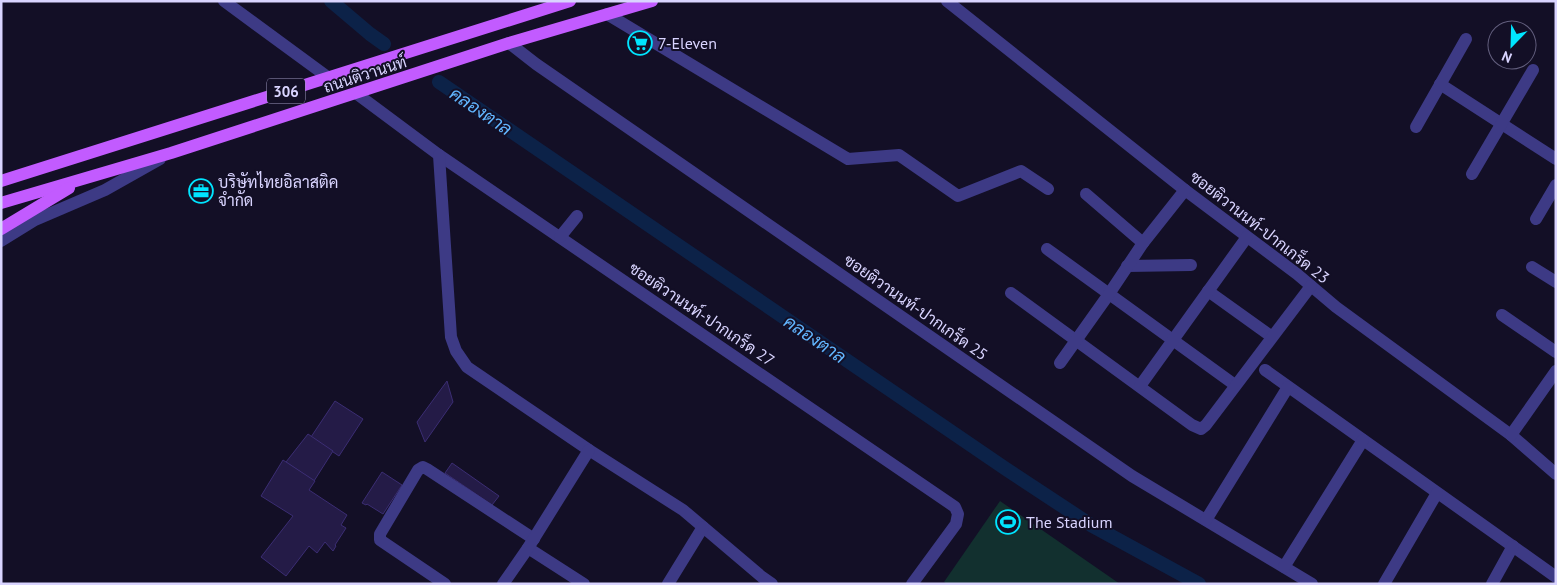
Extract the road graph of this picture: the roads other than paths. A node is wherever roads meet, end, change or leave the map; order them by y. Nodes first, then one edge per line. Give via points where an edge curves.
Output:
1 (224, 1) edge
2 (570, 1) edge
3 (652, 1) edge
4 (948, 1) edge
5 (607, 14) junction
6 (1466, 39) dead end
7 (509, 43) junction
8 (1533, 70) dead end
9 (328, 78) junction
10 (1440, 84) junction
11 (357, 94) junction
12 (1502, 124) junction
13 (1416, 127) dead end
14 (171, 153) junction
15 (439, 155) junction
16 (1556, 160) edge
17 (1472, 174) dead end
18 (86, 178) junction
19 (1, 181) edge
20 (1556, 184) edge
21 (1048, 190) dead end
22 (1185, 190) junction
23 (1086, 194) dead end
24 (1, 203) edge
25 (577, 216) dead end
26 (1536, 218) dead end
27 (1, 229) edge
28 (560, 237) junction
29 (1247, 237) junction
30 (1, 242) edge
31 (1143, 243) junction
32 (1047, 249) dead end
33 (1190, 265) dead end
34 (1128, 266) junction
35 (1532, 267) dead end
36 (1556, 282) edge
37 (1311, 286) junction
38 (1208, 291) junction
39 (1012, 293) dead end
40 (1110, 294) junction
41 (1502, 315) dead end
42 (1272, 337) junction
43 (1076, 340) junction
44 (1174, 340) junction
45 (1556, 352) edge
46 (1060, 363) dead end
47 (1265, 370) dead end
48 (1556, 371) edge
49 (1235, 385) junction
50 (1140, 386) junction
51 (1288, 387) junction
52 (1511, 435) junction
53 (1363, 440) junction
54 (589, 450) junction
55 (1556, 474) edge
56 (1437, 493) junction
57 (1206, 520) junction
58 (702, 527) junction
59 (531, 543) junction
60 (1513, 546) junction
61 (1284, 567) junction
62 (1556, 577) edge
63 (444, 584) edge
64 (503, 584) edge
65 (584, 584) edge
66 (668, 584) edge
67 (772, 584) edge
68 (912, 584) edge
69 (1312, 584) edge
70 (1384, 584) edge
71 (1492, 584) edge

1 - 9 street
2 - 9 main road, ถนนติวานนท์ / 306
3 - 5 main road, ถนนติวานนท์ / 306
4 - 22 street, ซอยติวานนท์-ปากเกร็ด 23
5 - 7 main road, ถนนติวานนท์ / 306
5 - 21 street via 848,159 899,155 958,196 1021,171
6 - 10 street
7 - 11 main road, ถนนติวานนท์ / 306
7 - 57 street, ซอยติวานนท์-ปากเกร็ด 25 via 1124,471
8 - 12 street
9 - 19 main road, ถนนติวานนท์ / 306
10 - 12 street
10 - 13 street
11 - 14 main road, ถนนติวานนท์ / 306
11 - 15 street, ซอยติวานนท์-ปากเกร็ด 27
12 - 16 street
12 - 17 street
14 - 18 main road, ถนนติวานนท์ / 306
14 - 30 street via 104,190 35,220
15 - 28 street, ซอยติวานนท์-ปากเกร็ด 27
15 - 54 street via 451,337 456,350 467,367
18 - 24 main road, ถนนติวานนท์ / 306
18 - 27 main road
20 - 26 street
22 - 29 street, ซอยติวานนท์-ปากเกร็ด 23
22 - 31 street
23 - 31 street
25 - 28 street
28 - 68 street, ซอยติวานนท์-ปากเกร็ด 27 via 955,507 958,514 956,524
29 - 37 street, ซอยติวานนท์-ปากเกร็ด 23
29 - 38 street
31 - 34 street
32 - 40 street
33 - 34 street
34 - 40 street
35 - 36 street
37 - 42 street
37 - 52 street, ซอยติวานนท์-ปากเกร็ด 23
38 - 42 street
38 - 44 street
39 - 43 street
40 - 43 street
40 - 44 street
41 - 45 street
42 - 49 street
43 - 46 street
43 - 50 street
44 - 49 street
44 - 50 street
47 - 51 street
48 - 52 street
49 - 50 street via 1201,429
51 - 53 street
51 - 57 street
52 - 55 street, ซอยติวานนท์-ปากเกร็ด 23
53 - 56 street
53 - 61 street
54 - 58 street via 683,510
54 - 59 street
56 - 60 street
56 - 70 street
57 - 61 street, ซอยติวานนท์-ปากเกร็ด 25
58 - 66 street
58 - 67 street
59 - 63 street via 436,474 423,468 418,470 380,534 380,540
59 - 64 street
59 - 65 street
60 - 62 street
60 - 71 street
61 - 69 street, ซอยติวานนท์-ปากเกร็ด 25

